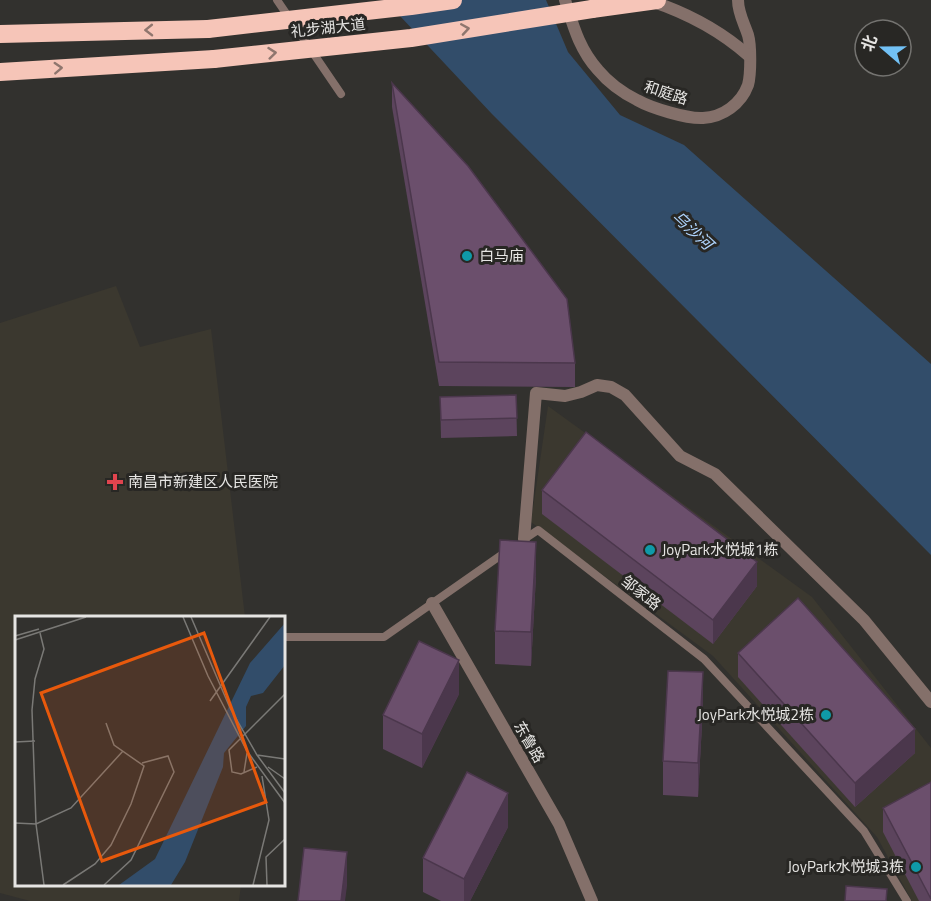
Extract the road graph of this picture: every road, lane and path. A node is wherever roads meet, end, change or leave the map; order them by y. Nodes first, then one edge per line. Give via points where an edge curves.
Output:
1 (277, 0) edge
2 (453, 0) edge
3 (565, 0) edge
4 (738, 0) edge
5 (654, 1) edge
6 (0, 34) edge
7 (749, 56) junction
8 (0, 72) edge
9 (341, 94) dead end
10 (524, 539) junction
11 (432, 603) junction
12 (285, 636) edge
13 (931, 702) edge
14 (592, 901) edge
15 (907, 901) edge

1 - 9 lane
2 -> 6 highway, 礼步湖大道, bridge via 208,29
3 - 7 street, 和庭路 via 578,42 598,70 627,95 664,110 702,119 728,110 740,100 747,85
4 - 7 street, 和庭路 via 749,37
5 - 7 street via 732,41
8 -> 5 highway, 礼步湖大道, bridge via 214,59 411,38
10 - 11 lane
10 - 13 street via 536,393 565,396 597,385 611,387 625,395 680,456 715,474 823,579 864,620
10 - 15 lane, 邹家路 via 538,530 704,658 864,831
11 - 12 lane via 384,637
11 - 14 street, 东鲁路 via 559,824

